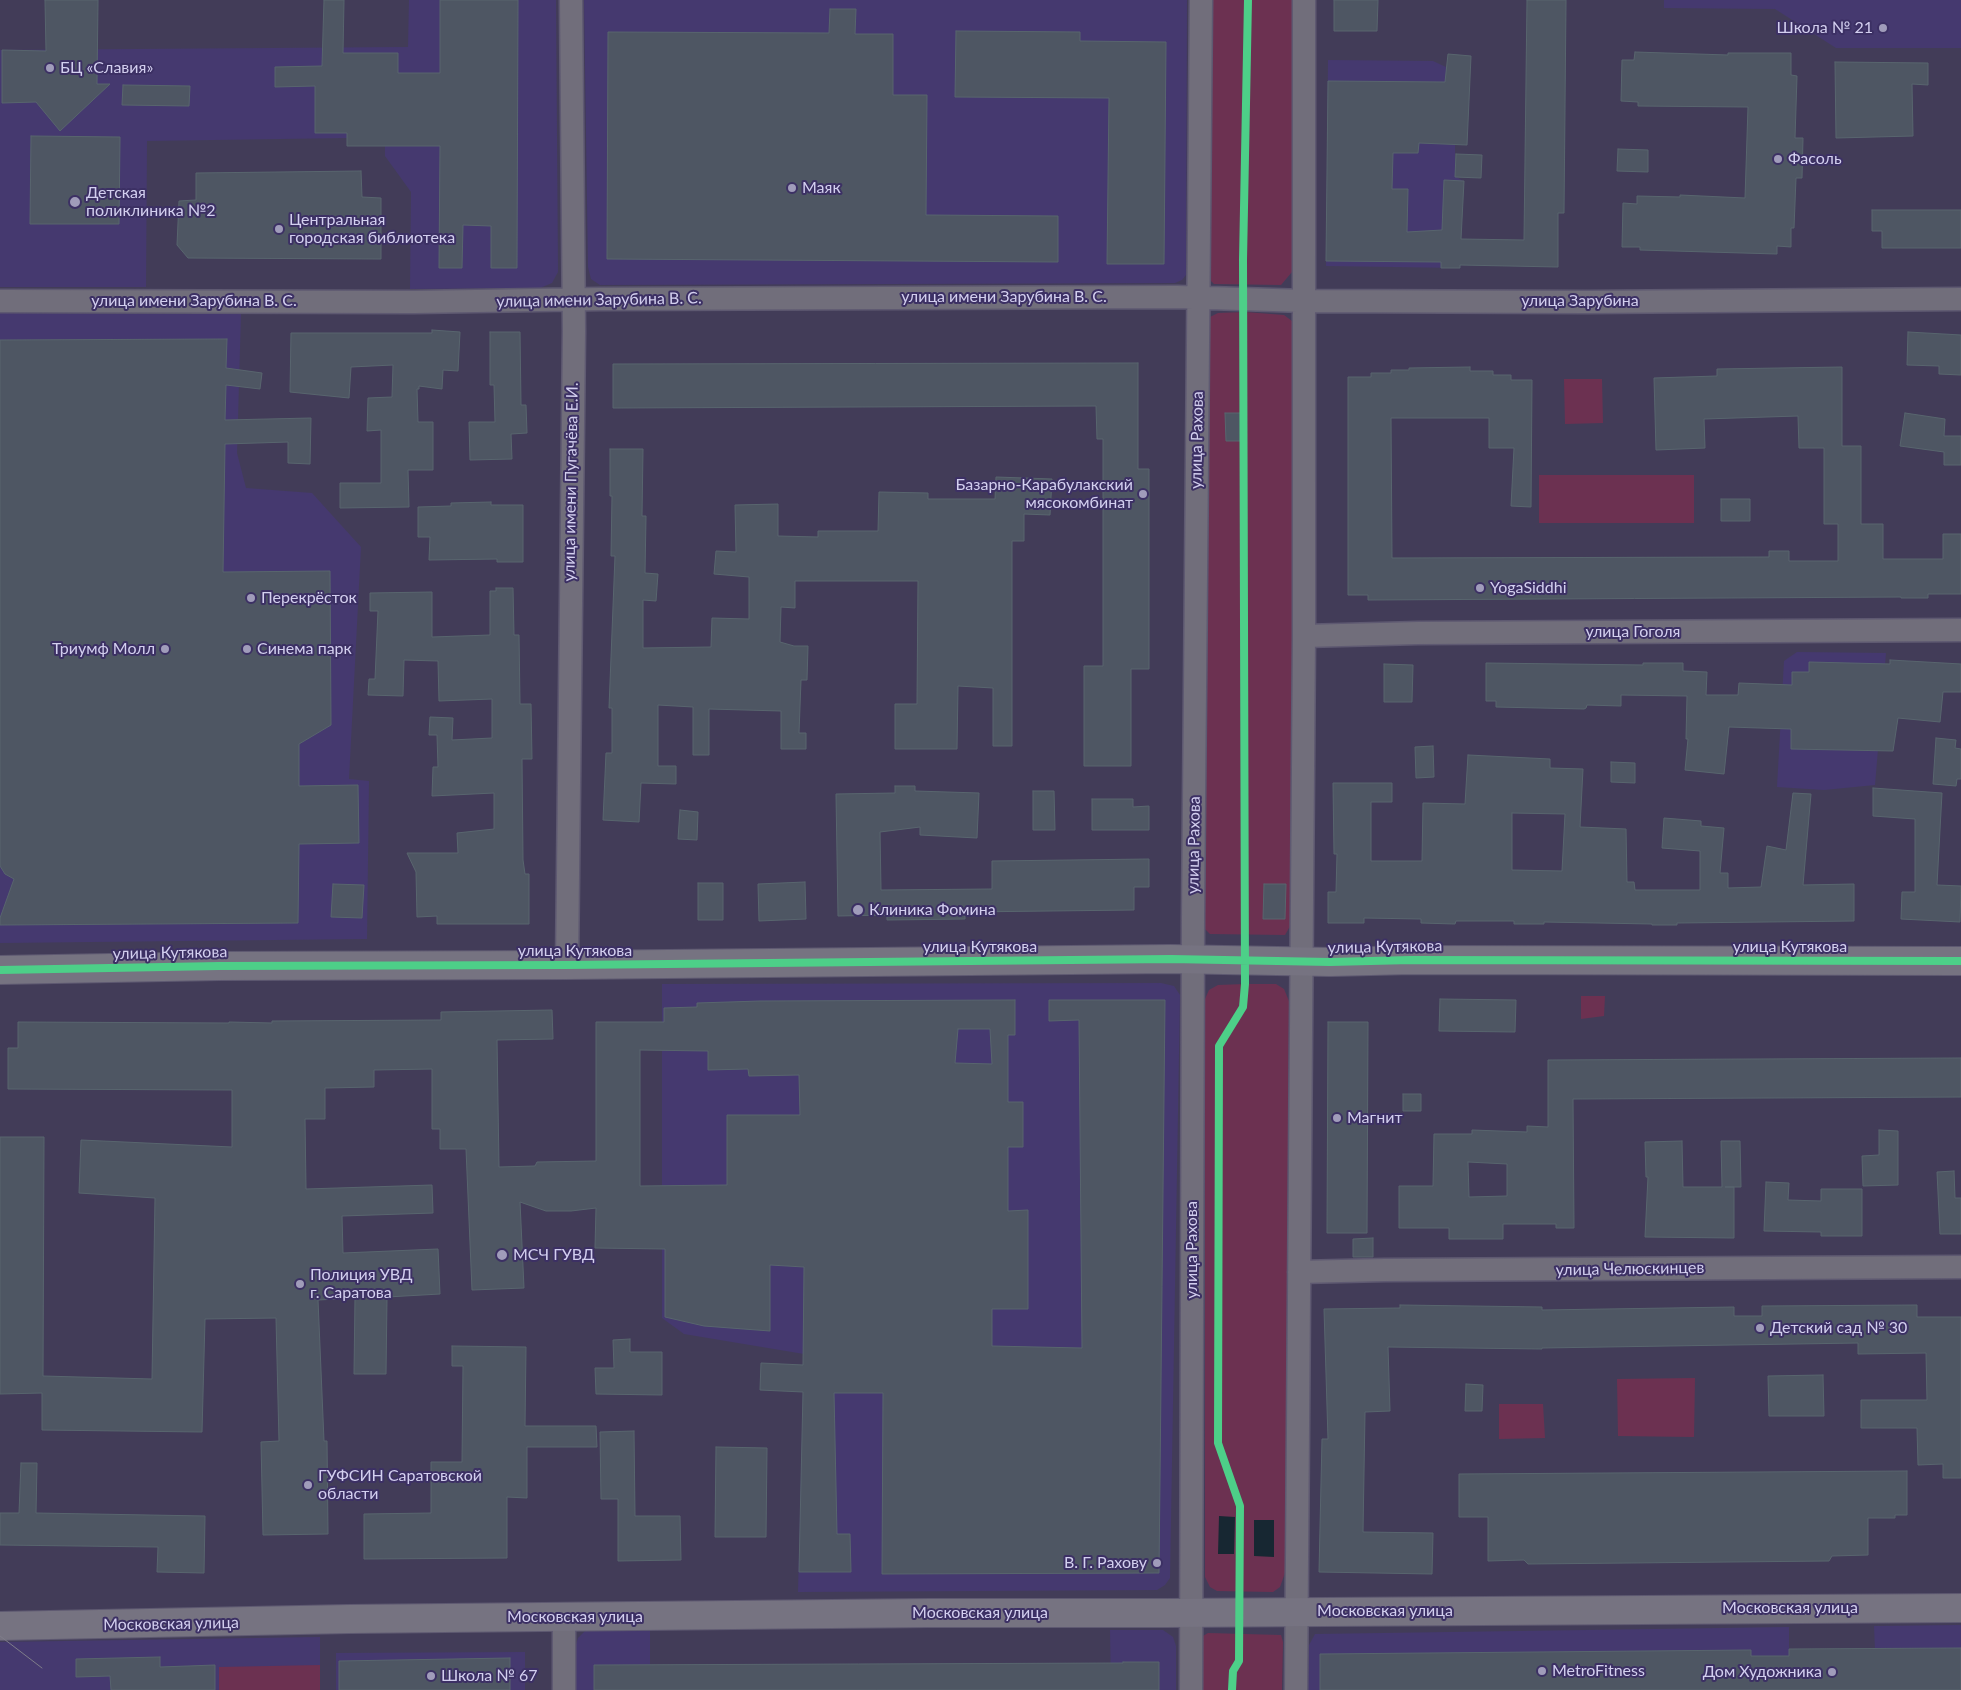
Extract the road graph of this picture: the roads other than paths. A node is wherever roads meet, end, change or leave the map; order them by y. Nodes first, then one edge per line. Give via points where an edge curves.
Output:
1 (571, 0) edge
2 (1201, 0) edge
3 (1304, 0) edge
4 (1198, 297) junction
5 (574, 299) junction
6 (1961, 299) edge
7 (0, 301) edge
8 (1305, 301) junction
9 (1961, 630) edge
10 (1304, 636) junction
11 (1194, 959) junction
12 (1961, 960) edge
13 (1302, 962) junction
14 (567, 965) junction
15 (0, 970) edge
16 (1961, 1267) edge
17 (1299, 1272) junction
18 (1961, 1608) edge
19 (1296, 1611) junction
20 (1191, 1613) junction
21 (564, 1618) junction
22 (0, 1626) edge
23 (564, 1690) edge
24 (1191, 1690) edge
25 (1296, 1690) edge

1 - 5 street, улица имени Пугачёва Е.И.
2 - 4 street, улица Рахова
3 - 8 street
4 - 5 street, улица имени Зарубина В. С.
4 - 8 street, улица Зарубина
4 - 11 street, улица Рахова
5 - 7 street, улица имени Зарубина В. С.
5 - 14 street, улица имени Пугачёва Е.И.
6 - 8 street, улица Зарубина
8 - 10 street
9 - 10 street, улица Гоголя
10 - 13 street
11 - 13 street, улица Кутякова
11 - 14 street, улица Кутякова
11 - 20 street, улица Рахова
12 - 13 street, улица Кутякова
13 - 17 street
14 - 15 street, улица Кутякова
16 - 17 street, улица Челюскинцев
17 - 19 street
18 - 19 street, Московская улица
19 - 20 street, Московская улица
19 - 25 street
20 - 21 street, Московская улица
20 - 24 street, улица Рахова
21 - 22 street, Московская улица
21 - 23 street

